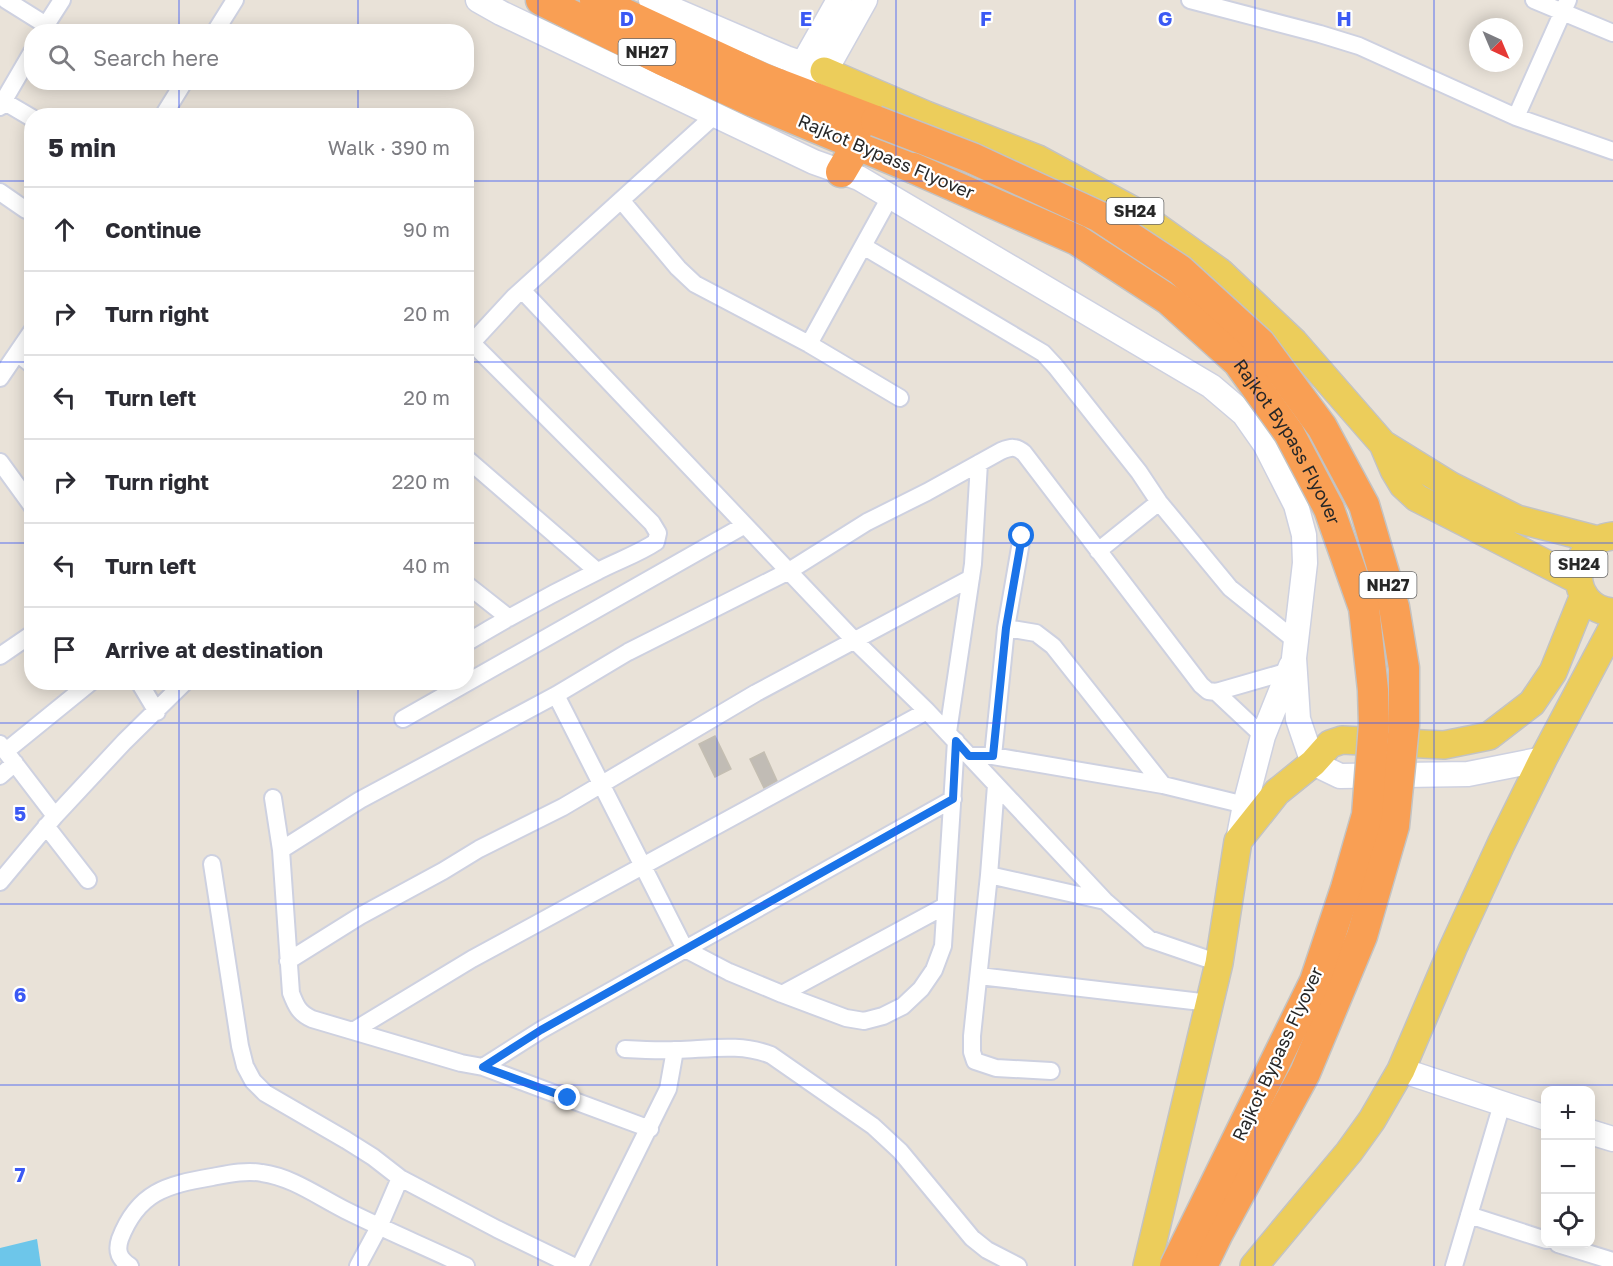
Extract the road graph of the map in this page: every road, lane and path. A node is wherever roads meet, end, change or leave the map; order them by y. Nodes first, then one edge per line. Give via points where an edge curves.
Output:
1 (6, 0) edge
2 (62, 0) edge
3 (235, 0) edge
4 (478, 0) edge
5 (541, 0) edge
6 (595, 0) edge
7 (651, 0) edge
8 (839, 0) edge
9 (865, 0) edge
10 (1190, 0) edge
11 (1534, 0) edge
12 (1566, 6) edge
13 (1241, 7) edge
14 (40, 24) edge
15 (51, 24) edge
16 (220, 24) edge
17 (1613, 33) edge
18 (24, 66) edge
19 (807, 80) junction
20 (179, 90) edge
21 (2, 104) edge
22 (168, 108) edge
23 (24, 114) edge
24 (715, 115) junction
25 (1516, 117) junction
26 (857, 145) junction
27 (1613, 152) edge
28 (841, 172) junction
29 (0, 192) edge
30 (890, 197) junction
31 (621, 200) junction
32 (24, 209) edge
33 (863, 246) junction
34 (522, 290) junction
35 (474, 337) edge
36 (24, 343) edge
37 (808, 344) junction
38 (474, 349) edge
39 (17, 353) junction
40 (24, 359) edge
41 (0, 378) edge
42 (900, 398) dead end
43 (1383, 444) junction
44 (0, 462) edge
45 (979, 463) junction
46 (474, 465) edge
47 (24, 495) edge
48 (1158, 502) junction
49 (745, 525) junction
50 (1608, 535) edge
51 (1022, 536) dead end
52 (1098, 551) junction
53 (597, 571) junction
54 (789, 571) junction
55 (971, 578) junction
56 (1581, 588) junction
57 (474, 590) edge
58 (1613, 612) edge
59 (509, 618) junction
60 (1613, 627) edge
61 (1006, 628) junction
62 (474, 638) edge
63 (24, 640) edge
64 (854, 640) junction
65 (0, 656) edge
66 (1293, 657) junction
67 (474, 678) edge
68 (82, 690) edge
69 (144, 690) edge
70 (178, 690) edge
71 (453, 690) edge
72 (1216, 692) junction
73 (556, 695) junction
74 (927, 711) junction
75 (157, 712) junction
76 (403, 718) dead end
77 (952, 736) junction
78 (1263, 736) junction
79 (7, 753) edge
80 (969, 756) junction
81 (993, 756) junction
82 (1543, 759) junction
83 (1313, 763) junction
84 (0, 776) edge
85 (602, 784) junction
86 (996, 784) junction
87 (1163, 785) junction
88 (273, 798) dead end
89 (953, 799) junction
90 (1245, 805) junction
91 (51, 821) junction
92 (1238, 841) junction
93 (281, 850) junction
94 (212, 864) dead end
95 (643, 867) junction
96 (989, 875) junction
97 (88, 880) dead end
98 (0, 882) edge
99 (1105, 901) junction
100 (945, 906) junction
101 (685, 949) junction
102 (288, 961) junction
103 (1219, 963) junction
104 (979, 976) junction
105 (782, 994) junction
106 (1210, 1004) junction
107 (353, 1031) junction
108 (625, 1049) dead end
109 (675, 1050) junction
110 (483, 1067) junction
111 (1401, 1070) junction
112 (1051, 1071) dead end
113 (1502, 1104) junction
114 (1541, 1117) edge
115 (650, 1129) junction
116 (1595, 1133) edge
117 (1613, 1139) edge
118 (400, 1178) junction
119 (1469, 1215) junction
120 (379, 1227) junction
121 (1541, 1239) edge
122 (1571, 1248) edge
123 (1613, 1261) edge
124 (1153, 1265) edge
125 (130, 1266) edge
126 (358, 1266) edge
127 (466, 1266) edge
128 (573, 1266) edge
129 (580, 1266) edge
130 (1018, 1266) edge
131 (1202, 1266) edge
132 (1254, 1266) edge
133 (1454, 1266) edge

1 - 14 street
2 - 15 street
3 - 16 street
4 - 24 street
5 - 26 highway, Rajkot Bypass Flyover / NH27 via 693,74
6 - 19 highway, Rajkot Bypass Flyover / NH27 via 763,78
7 - 19 street
8 - 19 street
9 - 19 street
10 - 13 street
11 - 12 street
12 - 17 street
12 - 25 street
13 - 25 street via 1359,46
18 - 21 street
19 - 43 main road, SH24 via 926,115 1038,159 1136,212 1220,272 1294,342
19 - 131 highway, Rajkot Bypass Flyover / NH27, bridge via 876,121 972,158 1098,216 1180,270 1260,343 1322,427 1364,505 1394,607 1404,668 1404,725 1394,826 1362,936 1305,1073
20 - 22 street
21 - 23 street
24 - 28 street
24 - 31 street
25 - 27 street
26 - 28 highway
26 - 124 highway, Rajkot Bypass Flyover / NH27, bridge via 1077,240 1169,300 1238,362 1289,433 1329,509 1364,608 1374,724 1367,815 1349,878 1315,981
28 - 30 street
29 - 32 street
30 - 33 street
30 - 66 street via 1211,386 1244,414 1265,444 1296,506 1304,535 1305,563
31 - 34 street
31 - 37 street via 695,284
33 - 37 street
33 - 48 street via 1042,353 1139,472
34 - 35 street
34 - 49 street
36 - 39 street
37 - 42 street
38 - 53 street via 652,522 658,533 656,542
39 - 40 street
39 - 41 street
43 - 50 main road, SH24 via 1451,486 1517,519
43 - 56 main road, SH24 via 1403,485 1416,498
44 - 47 street
45 - 52 street via 1001,451 1019,448
45 - 54 street via 867,522
45 - 55 street
46 - 53 street
48 - 52 street
48 - 66 street
49 - 54 street
49 - 67 street
50 - 56 main road, SH24 via 1586,550 1578,564
51 - 61 street
52 - 72 street via 1201,685
53 - 59 street
54 - 64 street
54 - 73 street via 628,651
55 - 64 street
55 - 77 street
56 - 58 main road, SH24 via 1594,606
56 - 83 main road via 1553,672 1532,703 1490,736 1444,745 1342,740 1330,744
57 - 59 street
59 - 62 street
60 - 82 main road
61 - 81 street
61 - 87 street via 1036,633 1053,646
63 - 65 street
64 - 74 street
64 - 85 street
66 - 72 street
66 - 78 street
66 - 83 street via 1298,719
68 - 79 street
69 - 75 street
70 - 75 street
71 - 76 street
72 - 78 street
73 - 85 street
73 - 93 street via 360,801
74 - 77 street
74 - 95 street
75 - 91 street
77 - 80 street
77 - 89 street
78 - 90 street
79 - 84 street
79 - 91 street
80 - 81 street
80 - 86 street
81 - 87 street
82 - 83 street via 1468,774 1340,776
82 - 111 main road via 1453,948
83 - 92 main road via 1276,792
85 - 95 street
85 - 102 street via 360,916
86 - 96 street
86 - 99 street
87 - 90 street
88 - 93 street
89 - 100 street
89 - 101 street
90 - 92 street
91 - 97 street
91 - 98 street
92 - 103 main road
93 - 102 street
94 - 118 street via 240,1046 253,1082
95 - 101 street
95 - 107 street via 472,959
96 - 99 street
96 - 104 street
99 - 103 street via 1149,939
100 - 105 street
100 - 105 street via 943,946 934,970 903,1006 864,1021
101 - 105 street
101 - 110 street
102 - 107 street via 291,993 303,1015
103 - 106 main road
104 - 106 street
104 - 112 street via 972,1036 975,1061 996,1068
106 - 124 main road
107 - 110 street
108 - 109 street
109 - 115 street via 668,1089
109 - 130 street via 744,1048 771,1055 881,1132 972,1238
110 - 115 street
111 - 113 street
111 - 132 main road via 1349,1152
113 - 114 street
113 - 119 street
115 - 129 street
116 - 117 street
118 - 120 street
118 - 128 street
119 - 121 street
119 - 133 street
120 - 125 street via 291,1182 262,1173 235,1173 184,1181 161,1189 144,1201 125,1226 117,1248
120 - 126 street
120 - 127 street
122 - 123 street

